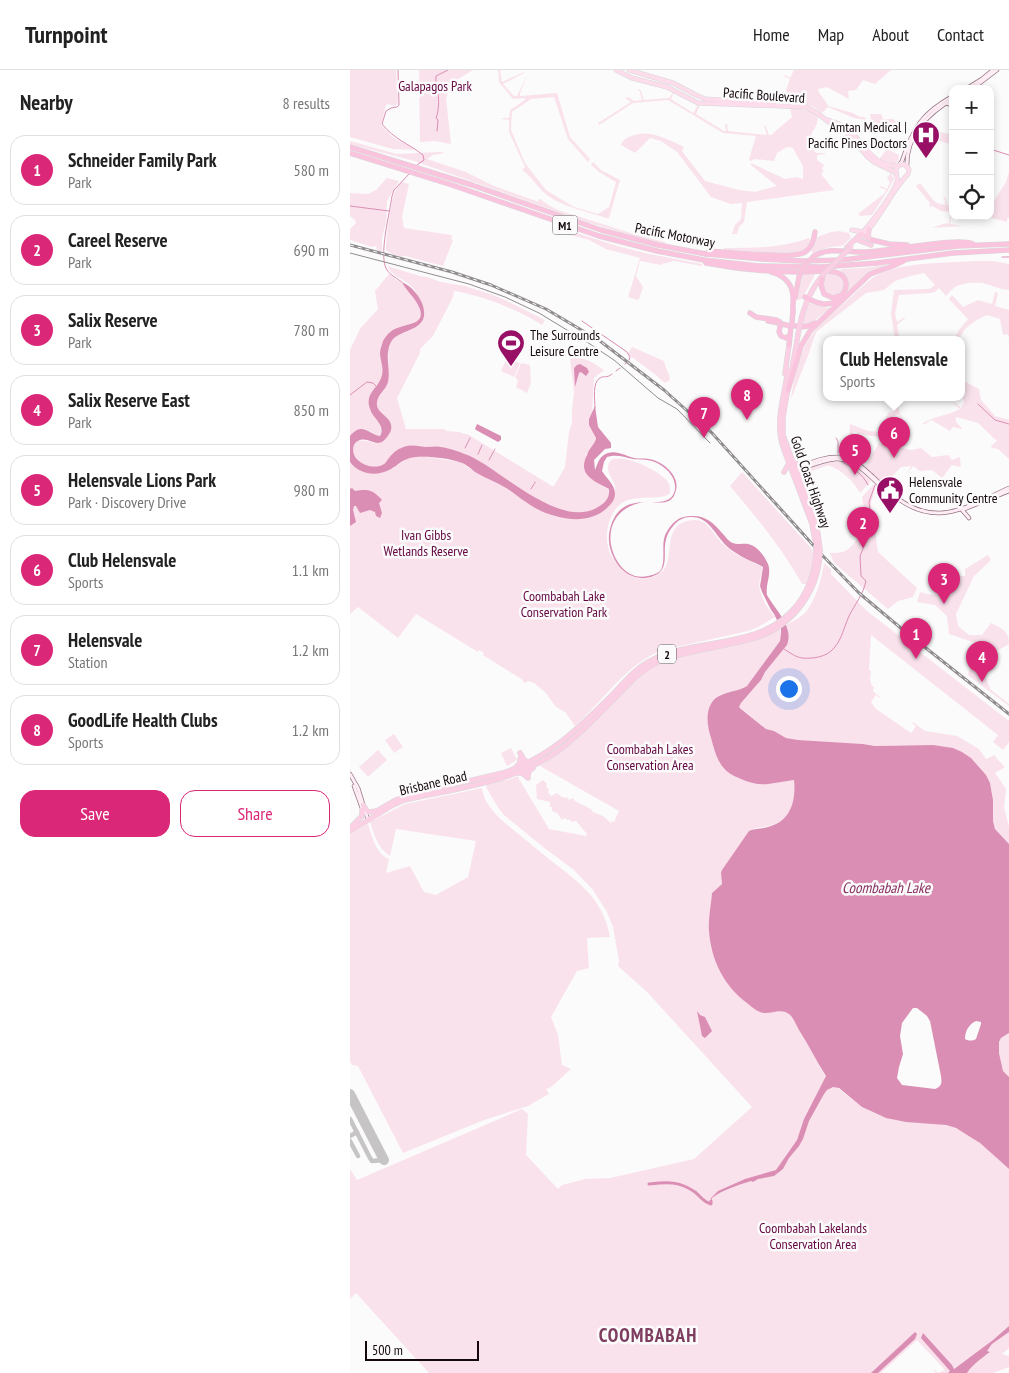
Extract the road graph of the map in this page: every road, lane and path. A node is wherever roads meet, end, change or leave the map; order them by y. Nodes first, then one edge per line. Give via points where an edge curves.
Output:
1 (616, 70) edge
2 (629, 70) edge
3 (995, 70) edge
4 (972, 85) edge
5 (977, 85) edge
6 (949, 100) edge
7 (949, 101) edge
8 (946, 103) junction
9 (949, 104) edge
10 (350, 147) edge
11 (350, 153) edge
12 (898, 166) junction
13 (906, 166) junction
14 (896, 174) junction
15 (905, 177) junction
16 (869, 229) joint
17 (815, 232) dead end
18 (810, 236) dead end
19 (862, 237) junction
20 (813, 242) junction
21 (938, 244) junction
22 (1009, 244) edge
23 (851, 245) junction
24 (974, 245) junction
25 (1009, 250) edge
26 (724, 254) junction
27 (907, 259) junction
28 (722, 264) junction
29 (765, 270) junction
30 (822, 275) junction
31 (807, 298) junction
32 (843, 299) junction
33 (793, 312) junction
34 (750, 313) dead end
35 (824, 317) junction
36 (768, 322) dead end
37 (779, 323) junction
38 (795, 326) junction
39 (790, 335) junction
40 (786, 391) junction
41 (790, 462) junction
42 (802, 467) junction
43 (793, 470) junction
44 (797, 479) junction
45 (1009, 489) edge
46 (961, 511) junction
47 (969, 518) dead end
48 (582, 728) junction
49 (557, 752) junction
50 (530, 762) junction
51 (525, 767) junction
52 (516, 773) junction
53 (350, 775) edge
54 (494, 775) junction
55 (362, 805) junction
56 (378, 811) junction
57 (367, 818) junction
58 (351, 828) edge

1 - 14 main road, Pacific Boulevard via 632,78 667,87 698,102 806,108 846,132 868,157
2 - 12 main road, Pacific Boulevard via 673,83 705,98 809,107 849,130 876,160
3 - 4 main road
3 - 5 main road
6 - 12 main road via 921,120
7 - 8 main road
8 - 9 main road
8 - 13 main road via 919,127 910,145
10 - 26 highway, Pacific Motorway / M1 via 407,163 612,234 658,245
11 - 28 highway, Pacific Motorway / M1 via 599,236
12 - 13 main road
12 - 14 main road
13 - 15 main road via 909,172
14 - 15 main road
14 - 19 main road via 897,181
15 - 16 main road
16 - 19 highway
17 - 20 highway
18 - 20 highway
19 - 21 highway via 905,246
19 - 23 highway, Gold Coast Highway / 2
19 - 23 highway via 855,237
20 - 26 highway via 806,252 798,255
21 - 24 highway via 968,242
21 - 33 highway, bridge via 870,252 822,252 804,266
22 - 24 highway, Pacific Motorway / M1
23 - 30 highway, Gold Coast Highway / 2, bridge
24 - 26 highway, Pacific Motorway / M1 via 842,260 782,260
25 - 27 highway, Pacific Motorway / M1
27 - 28 highway, Pacific Motorway / M1 via 821,267
27 - 32 highway via 869,275
28 - 29 highway
29 - 30 highway via 835,272 846,280 842,295 834,298 824,294
29 - 33 highway via 781,276 788,283 793,296
30 - 31 highway, Gold Coast Highway / 2
31 - 32 highway via 827,305
31 - 38 highway, Gold Coast Highway / 2
32 - 35 highway
33 - 38 highway
34 - 37 highway
35 - 38 highway via 809,326
35 - 40 highway via 803,343
36 - 37 highway
37 - 38 highway
37 - 39 highway via 781,336 786,338
38 - 39 highway
38 - 40 highway, Gold Coast Highway / 2
39 - 40 highway via 783,389
40 - 41 highway, Gold Coast Highway / 2 via 782,426
41 - 42 highway
41 - 43 highway, Gold Coast Highway / 2
41 - 44 highway via 785,473
42 - 43 main road
42 - 44 highway
42 - 45 main road via 833,457 852,460 901,501 915,509 932,512 961,509
42 - 46 main road via 834,459 847,461 912,509 936,515
43 - 44 highway, Gold Coast Highway / 2
44 - 48 highway, Gold Coast Highway / 2 via 812,524 818,550 817,564 813,580 786,619 777,626 754,634 672,652 652,660 633,674
45 - 46 main road
46 - 47 main road
48 - 49 highway, Gold Coast Highway / 2
48 - 50 highway, Gold Coast Highway / 2
49 - 51 highway, Gold Coast Highway / 2
49 - 52 highway via 530,770 528,776
50 - 51 highway, Gold Coast Highway / 2
50 - 54 highway via 520,756 518,766
51 - 52 highway, Brisbane Road / 2
51 - 54 highway, Brisbane Road / 2
52 - 57 highway, Brisbane Road / 2 via 404,800
53 - 55 main road
54 - 56 highway, Brisbane Road / 2 via 409,795
55 - 56 highway via 368,812
55 - 57 main road
55 - 58 highway via 362,816
56 - 57 highway, Brisbane Road / 2
57 - 58 highway, Brisbane Road / 2

